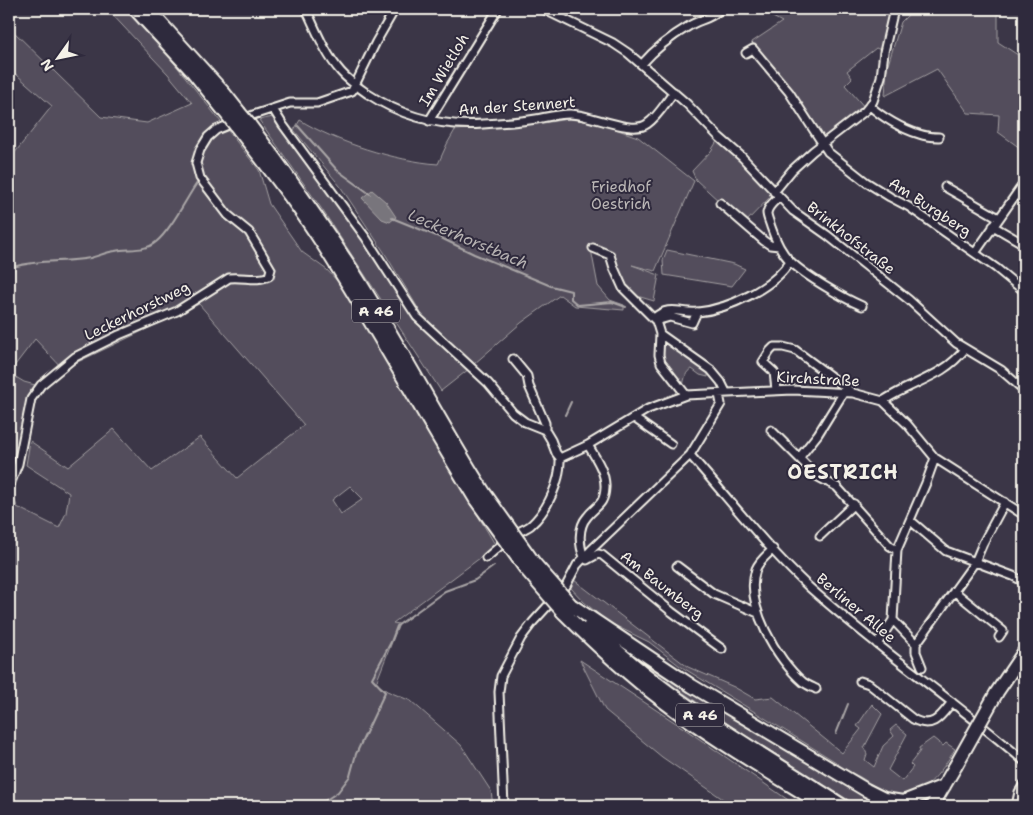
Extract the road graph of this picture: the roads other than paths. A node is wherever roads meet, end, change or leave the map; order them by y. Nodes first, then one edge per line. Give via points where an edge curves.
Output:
1 (135, 9) edge
2 (148, 9) edge
3 (306, 9) edge
4 (395, 9) edge
5 (498, 9) edge
6 (543, 9) edge
7 (720, 9) edge
8 (894, 9) edge
9 (746, 53) dead end
10 (642, 64) junction
11 (211, 69) dead end
12 (354, 84) junction
13 (674, 92) junction
14 (224, 93) junction
15 (870, 106) junction
16 (273, 109) junction
17 (234, 114) junction
18 (429, 121) junction
19 (244, 127) junction
20 (939, 138) dead end
21 (822, 144) junction
22 (255, 150) junction
23 (267, 175) dead end
24 (1024, 183) edge
25 (945, 187) dead end
26 (776, 195) junction
27 (720, 203) dead end
28 (999, 218) junction
29 (994, 226) junction
30 (1024, 244) edge
31 (779, 246) junction
32 (593, 248) dead end
33 (975, 253) junction
34 (323, 259) dead end
35 (790, 261) junction
36 (1024, 291) edge
37 (359, 302) junction
38 (862, 306) dead end
39 (697, 312) junction
40 (654, 318) junction
41 (660, 334) junction
42 (965, 349) junction
43 (513, 359) dead end
44 (776, 390) junction
45 (1024, 390) edge
46 (844, 392) junction
47 (722, 393) junction
48 (853, 393) junction
49 (686, 394) junction
50 (884, 401) junction
51 (634, 418) junction
52 (545, 430) junction
53 (771, 430) dead end
54 (671, 444) dead end
55 (588, 445) junction
56 (690, 455) junction
57 (560, 458) junction
58 (799, 458) junction
59 (934, 458) junction
60 (9, 486) edge
61 (480, 497) junction
62 (1004, 502) junction
63 (854, 504) junction
64 (1024, 515) edge
65 (911, 520) junction
66 (820, 536) dead end
67 (773, 549) junction
68 (897, 550) junction
69 (584, 557) junction
70 (486, 558) dead end
71 (975, 562) junction
72 (677, 566) dead end
73 (1024, 582) edge
74 (954, 591) junction
75 (567, 609) junction
76 (758, 613) junction
77 (893, 620) junction
78 (999, 637) dead end
79 (878, 644) junction
80 (916, 644) junction
81 (722, 649) dead end
82 (1024, 652) edge
83 (922, 667) dead end
84 (860, 681) dead end
85 (816, 689) dead end
86 (952, 702) junction
87 (1024, 761) edge
88 (1024, 784) edge
89 (944, 786) junction
90 (504, 806) edge
91 (824, 806) edge
92 (843, 806) edge
93 (934, 806) edge
94 (942, 806) edge
95 (1016, 806) edge

1 - 17 highway, A 46
2 - 14 highway, A 46
3 - 12 street, An der Stennert via 334,64
4 - 12 street
5 - 18 street, Im Wietloh
6 - 10 street, Brinkhofstraße via 612,43
7 - 10 street via 690,25 654,51
8 - 15 street via 878,87
9 - 21 street, Am Burgberg via 754,49 762,58 810,122
10 - 13 street, Brinkhofstraße
11 - 14 highway
12 - 16 street, Leckerhorstweg via 352,91 324,101 290,103
12 - 18 street, An der Stennert via 386,106
13 - 18 street, An der Stennert via 648,124 640,128 580,114 464,125
13 - 26 street, Brinkhofstraße via 754,169
14 - 17 highway, A 46
15 - 20 street via 919,135
15 - 21 street
16 - 52 street via 366,238 417,317 488,383 513,413 524,422
16 - 60 street, Leckerhorstweg via 216,130 200,150 196,163 200,178 218,204 256,241 271,269 269,276 229,278 176,311 67,362 31,399 20,458
17 - 19 highway, A 46, bridge
19 - 22 highway, A 46
19 - 61 highway, A 46 via 298,190 354,274 448,435
21 - 26 street via 792,170
21 - 33 street, Am Burgberg via 866,182 910,207
22 - 23 highway
22 - 37 highway, A 46 via 292,198
24 - 28 street
25 - 28 street
26 - 31 street via 767,216
26 - 42 street, Brinkhofstraße via 792,211 909,300
27 - 31 street via 764,241
28 - 29 street
29 - 30 street
29 - 33 street
31 - 35 street
32 - 40 street via 610,255 623,288
33 - 36 street, Am Burgberg
34 - 37 highway
35 - 38 street via 825,286
35 - 39 street via 778,276 756,292 725,306
37 - 61 highway, A 46
39 - 40 street via 667,310
39 - 40 street via 692,322 670,317
40 - 41 street
41 - 47 street via 711,370 721,382
41 - 49 street via 661,363
42 - 45 street, Brinkhofstraße via 1001,370
42 - 50 street via 941,372
43 - 52 street via 527,376
44 - 46 street, Kirchstraße
44 - 47 street, Kirchstraße
44 - 48 street via 774,372 763,362 778,346 795,350
46 - 48 street, Kirchstraße
46 - 58 street
47 - 49 street, Kirchstraße
47 - 56 street via 720,404
48 - 50 street, Kirchstraße
49 - 51 street, Kirchstraße
50 - 59 street
51 - 54 street
51 - 55 street, Kirchstraße
52 - 57 street
53 - 58 street
55 - 57 street, Kirchstraße
55 - 69 street via 603,474 605,490 600,506 589,514 582,527 580,548
56 - 67 street, Berliner Allee
56 - 69 street
57 - 70 street via 557,484 546,506 531,525
58 - 63 street
59 - 62 street
59 - 65 street
61 - 75 highway, A 46, bridge via 525,568
62 - 64 street
62 - 71 street
63 - 66 street
63 - 68 street
65 - 68 street
65 - 71 street via 946,551
67 - 76 street via 758,564 754,576
67 - 79 street, Berliner Allee via 814,591
68 - 77 street
69 - 81 street, Am Baumberg via 587,560 602,555
69 - 90 street via 566,586 521,638 501,676
71 - 73 street
71 - 74 street
72 - 76 street via 714,594
74 - 78 street via 1003,631
74 - 80 street
75 - 89 highway via 884,799 903,802
75 - 91 highway, A 46 via 602,652 663,701 701,729
75 - 92 highway, A 46 via 667,692
76 - 85 street via 784,660 803,682
77 - 79 street
77 - 80 street
79 - 86 street, Berliner Allee
80 - 83 street
82 - 89 highway, bridge via 997,692
84 - 86 street via 922,722 936,720
86 - 87 street, Berliner Allee
88 - 95 street
89 - 93 highway
89 - 94 highway

